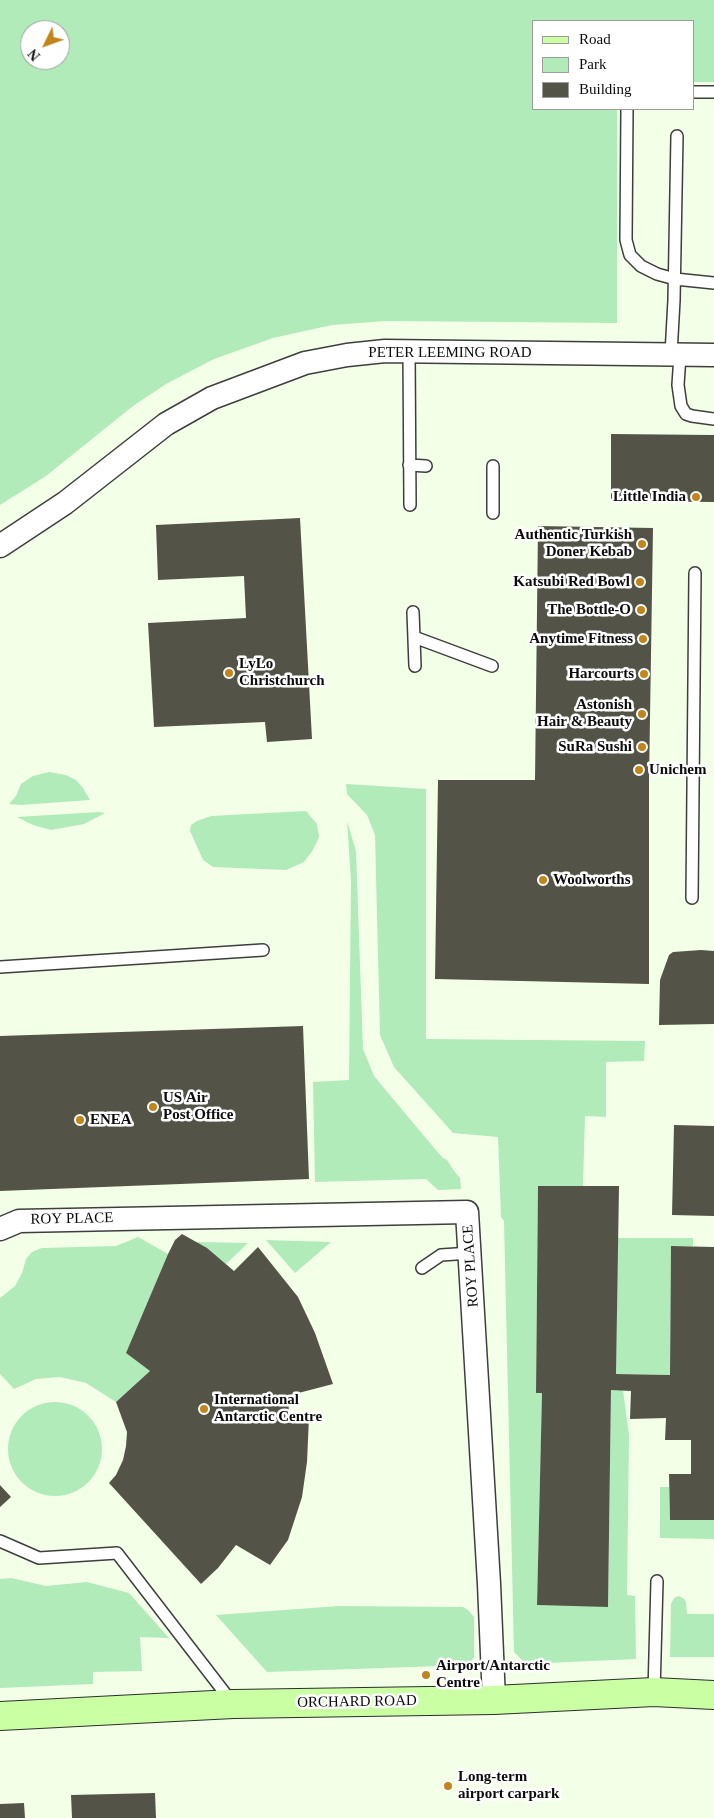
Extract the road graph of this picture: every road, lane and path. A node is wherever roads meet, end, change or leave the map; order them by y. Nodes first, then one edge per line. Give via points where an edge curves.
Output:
1 (694, 92) edge
2 (714, 92) edge
3 (627, 110) edge
4 (677, 136) dead end
5 (674, 279) junction
6 (714, 283) edge
7 (409, 351) junction
8 (675, 355) junction
9 (714, 355) edge
10 (714, 419) edge
11 (409, 465) junction
12 (426, 466) dead end
13 (494, 466) dead end
14 (410, 505) dead end
15 (493, 513) dead end
16 (0, 546) edge
17 (695, 574) dead end
18 (413, 612) dead end
19 (414, 637) junction
20 (415, 666) dead end
21 (492, 666) dead end
22 (692, 898) dead end
23 (263, 950) dead end
24 (0, 967) edge
25 (0, 1229) edge
26 (471, 1253) junction
27 (422, 1268) dead end
28 (0, 1541) edge
29 (657, 1581) dead end
30 (654, 1692) junction
31 (714, 1695) edge
32 (494, 1700) junction
33 (233, 1704) junction
34 (0, 1716) edge

1 - 2 lane
3 - 5 lane via 628,248 641,266
4 - 5 lane
5 - 6 lane
5 - 8 lane
7 - 8 street, PETER LEEMING ROAD
7 - 11 lane
7 - 16 street, PETER LEEMING ROAD via 347,355 305,363 212,398 166,424 65,503
8 - 9 street, PETER LEEMING ROAD
8 - 10 lane via 681,406 686,414
11 - 12 lane
11 - 14 lane
13 - 15 lane
17 - 22 lane
18 - 19 lane
19 - 20 lane
19 - 21 lane
23 - 24 lane
25 - 26 street, ROY PLACE via 19,1221 468,1212
26 - 27 lane via 441,1254
26 - 32 street, ROY PLACE
28 - 33 lane via 39,1558 117,1553
29 - 30 lane
30 - 31 street, ORCHARD ROAD
30 - 32 street, ORCHARD ROAD
32 - 33 street, ORCHARD ROAD
33 - 34 street, ORCHARD ROAD

